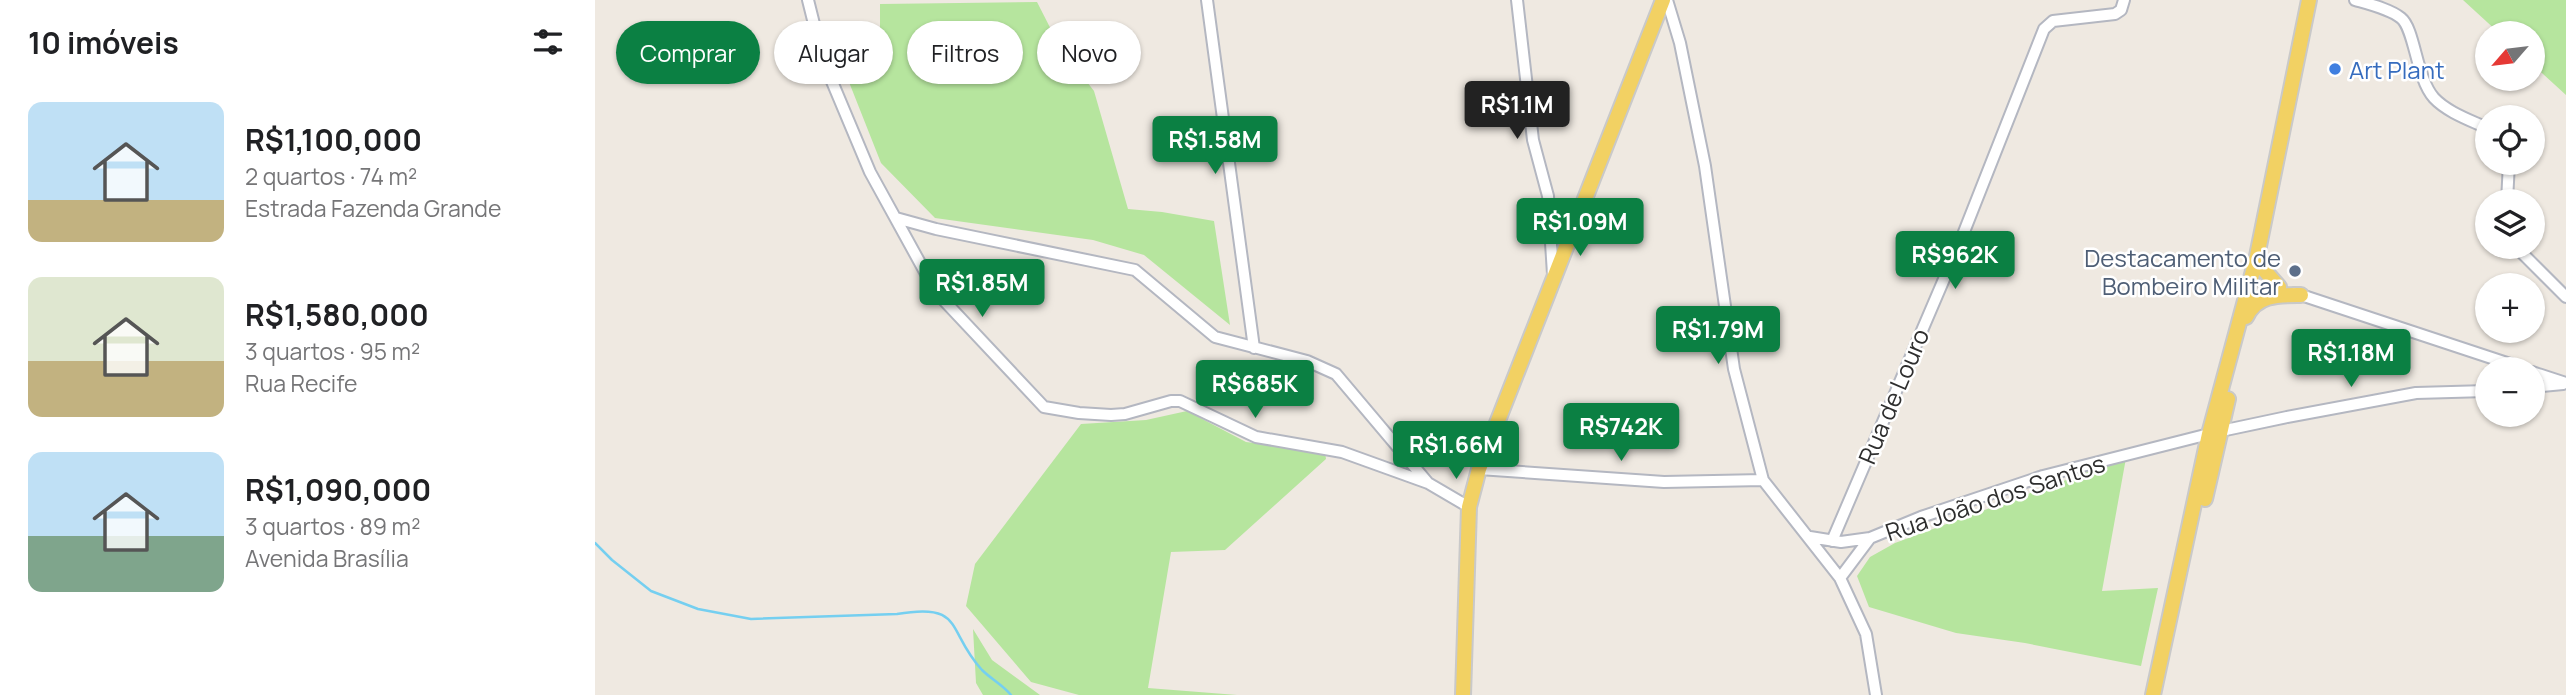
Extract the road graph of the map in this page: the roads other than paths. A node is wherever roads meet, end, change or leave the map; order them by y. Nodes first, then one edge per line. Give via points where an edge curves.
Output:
1 (809, 0) edge
2 (1207, 0) edge
3 (1517, 0) edge
4 (1665, 0) edge
5 (2309, 0) edge
6 (2355, 0) edge
7 (2123, 4) edge
8 (2475, 122) edge
9 (896, 218) junction
10 (2256, 256) junction
11 (2529, 259) edge
12 (2251, 277) junction
13 (1553, 278) junction
14 (2279, 287) junction
15 (2247, 294) junction
16 (2301, 296) junction
17 (2566, 297) edge
18 (2246, 317) junction
19 (1254, 348) junction
20 (2488, 357) edge
21 (2545, 376) edge
22 (2566, 383) edge
23 (2545, 385) edge
24 (2475, 391) edge
25 (2215, 433) junction
26 (1479, 469) junction
27 (1763, 480) junction
28 (1427, 483) junction
29 (1469, 507) junction
30 (1810, 537) junction
31 (1870, 538) junction
32 (1832, 541) junction
33 (1840, 578) junction
34 (1463, 695) edge
35 (1876, 695) edge
36 (2153, 695) edge
37 (2162, 695) edge

1 - 9 street via 841,105
2 - 19 street
3 - 13 street via 1533,140 1548,196
4 - 13 main road
4 - 27 street via 1680,43 1705,166 1734,369
5 - 10 main road
6 - 8 street via 2401,18 2434,98
7 - 32 street, Rua de Louro via 2115,14 2053,21 2043,29 1962,237
9 - 19 street via 1129,267 1215,337
9 - 28 street via 936,292 1043,406 1079,414 1125,414 1180,401 1256,437 1342,452
10 - 12 main road
10 - 14 main road
11 - 17 street
12 - 14 street
12 - 15 main road
13 - 26 main road
14 - 16 street
15 - 18 main road
15 - 25 main road
16 - 18 main road via 2270,297 2257,303
16 - 20 street
18 - 25 main road
19 - 28 street via 1307,360 1336,374
21 - 22 street
22 - 23 street
24 - 25 street, Rua João dos Santos via 2416,393
25 - 31 street, Rua João dos Santos via 2043,476
25 - 36 main road
25 - 37 main road
26 - 27 street via 1664,482
26 - 29 main road
27 - 30 street
28 - 29 street
29 - 34 main road
30 - 32 street
30 - 33 street
31 - 32 street
31 - 33 street, Rua João dos Santos
33 - 35 street via 1866,634

